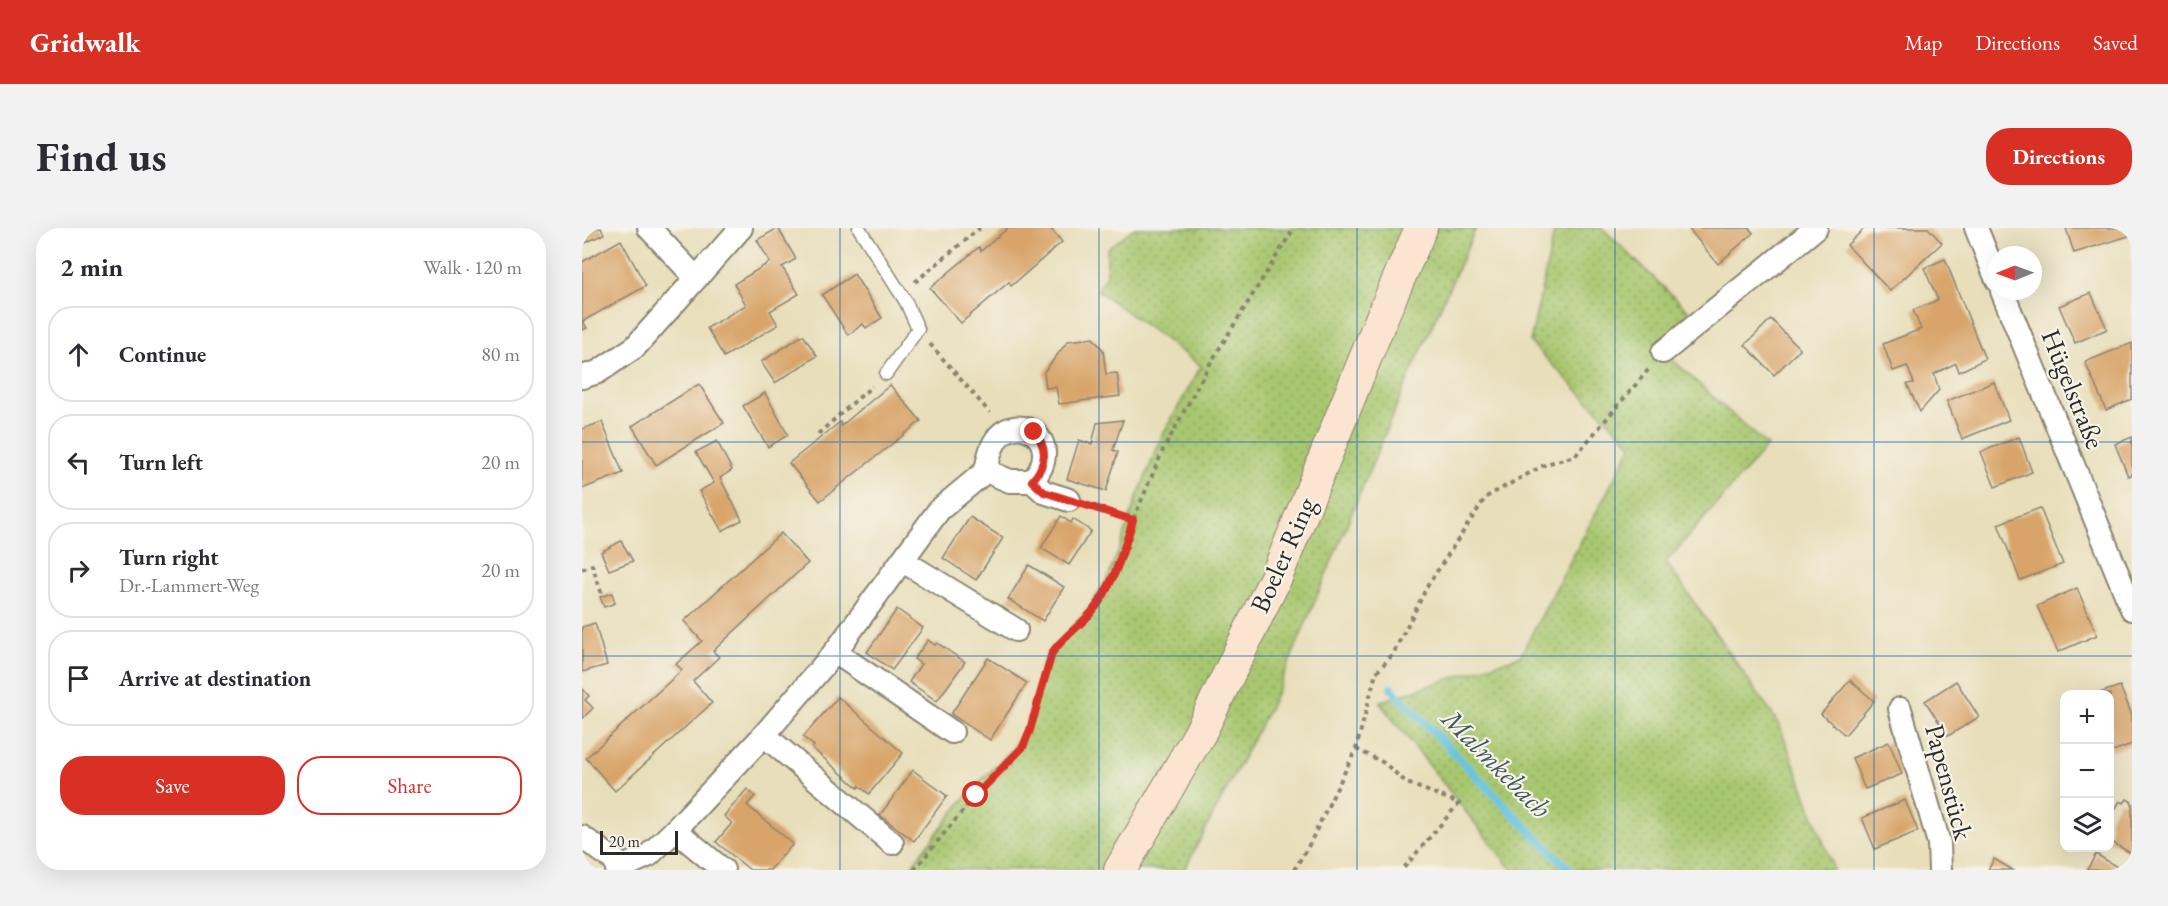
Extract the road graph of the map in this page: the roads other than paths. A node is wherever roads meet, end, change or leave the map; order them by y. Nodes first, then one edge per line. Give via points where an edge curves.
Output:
1 (649, 228) edge
2 (741, 228) edge
3 (859, 228) edge
4 (1421, 228) edge
5 (1816, 228) edge
6 (1976, 228) edge
7 (1988, 258) edge
8 (696, 278) junction
9 (2006, 300) edge
10 (1663, 352) road end
11 (886, 374) road end
12 (582, 377) edge
13 (986, 471) junction
14 (1032, 481) junction
15 (1069, 500) road end
16 (903, 561) junction
17 (2132, 609) edge
18 (1016, 630) dead end
19 (835, 652) junction
20 (1900, 709) dead end
21 (952, 732) dead end
22 (764, 735) junction
23 (675, 830) junction
24 (582, 837) edge
25 (892, 843) dead end
26 (622, 869) edge
27 (723, 870) edge
28 (1120, 870) edge
29 (1940, 870) edge

1 - 8 street
2 - 8 street
3 - 11 lane via 918,329
4 - 28 main road, Boeler Ring via 1276,575 1200,733
5 - 10 street
6 - 7 street
8 - 12 street via 634,347 598,372
9 - 17 street, Hügelstraße
13 - 14 street via 1010,481
13 - 14 street via 997,438 1005,431 1026,429 1042,440 1045,452 1039,473
13 - 16 street via 939,510
14 - 15 street via 1044,492
16 - 18 street
16 - 19 street
19 - 21 street
19 - 22 street
20 - 29 street, Papenstück via 1939,843
22 - 23 street
22 - 25 street
23 - 26 street via 649,855
23 - 27 street
24 - 26 street

